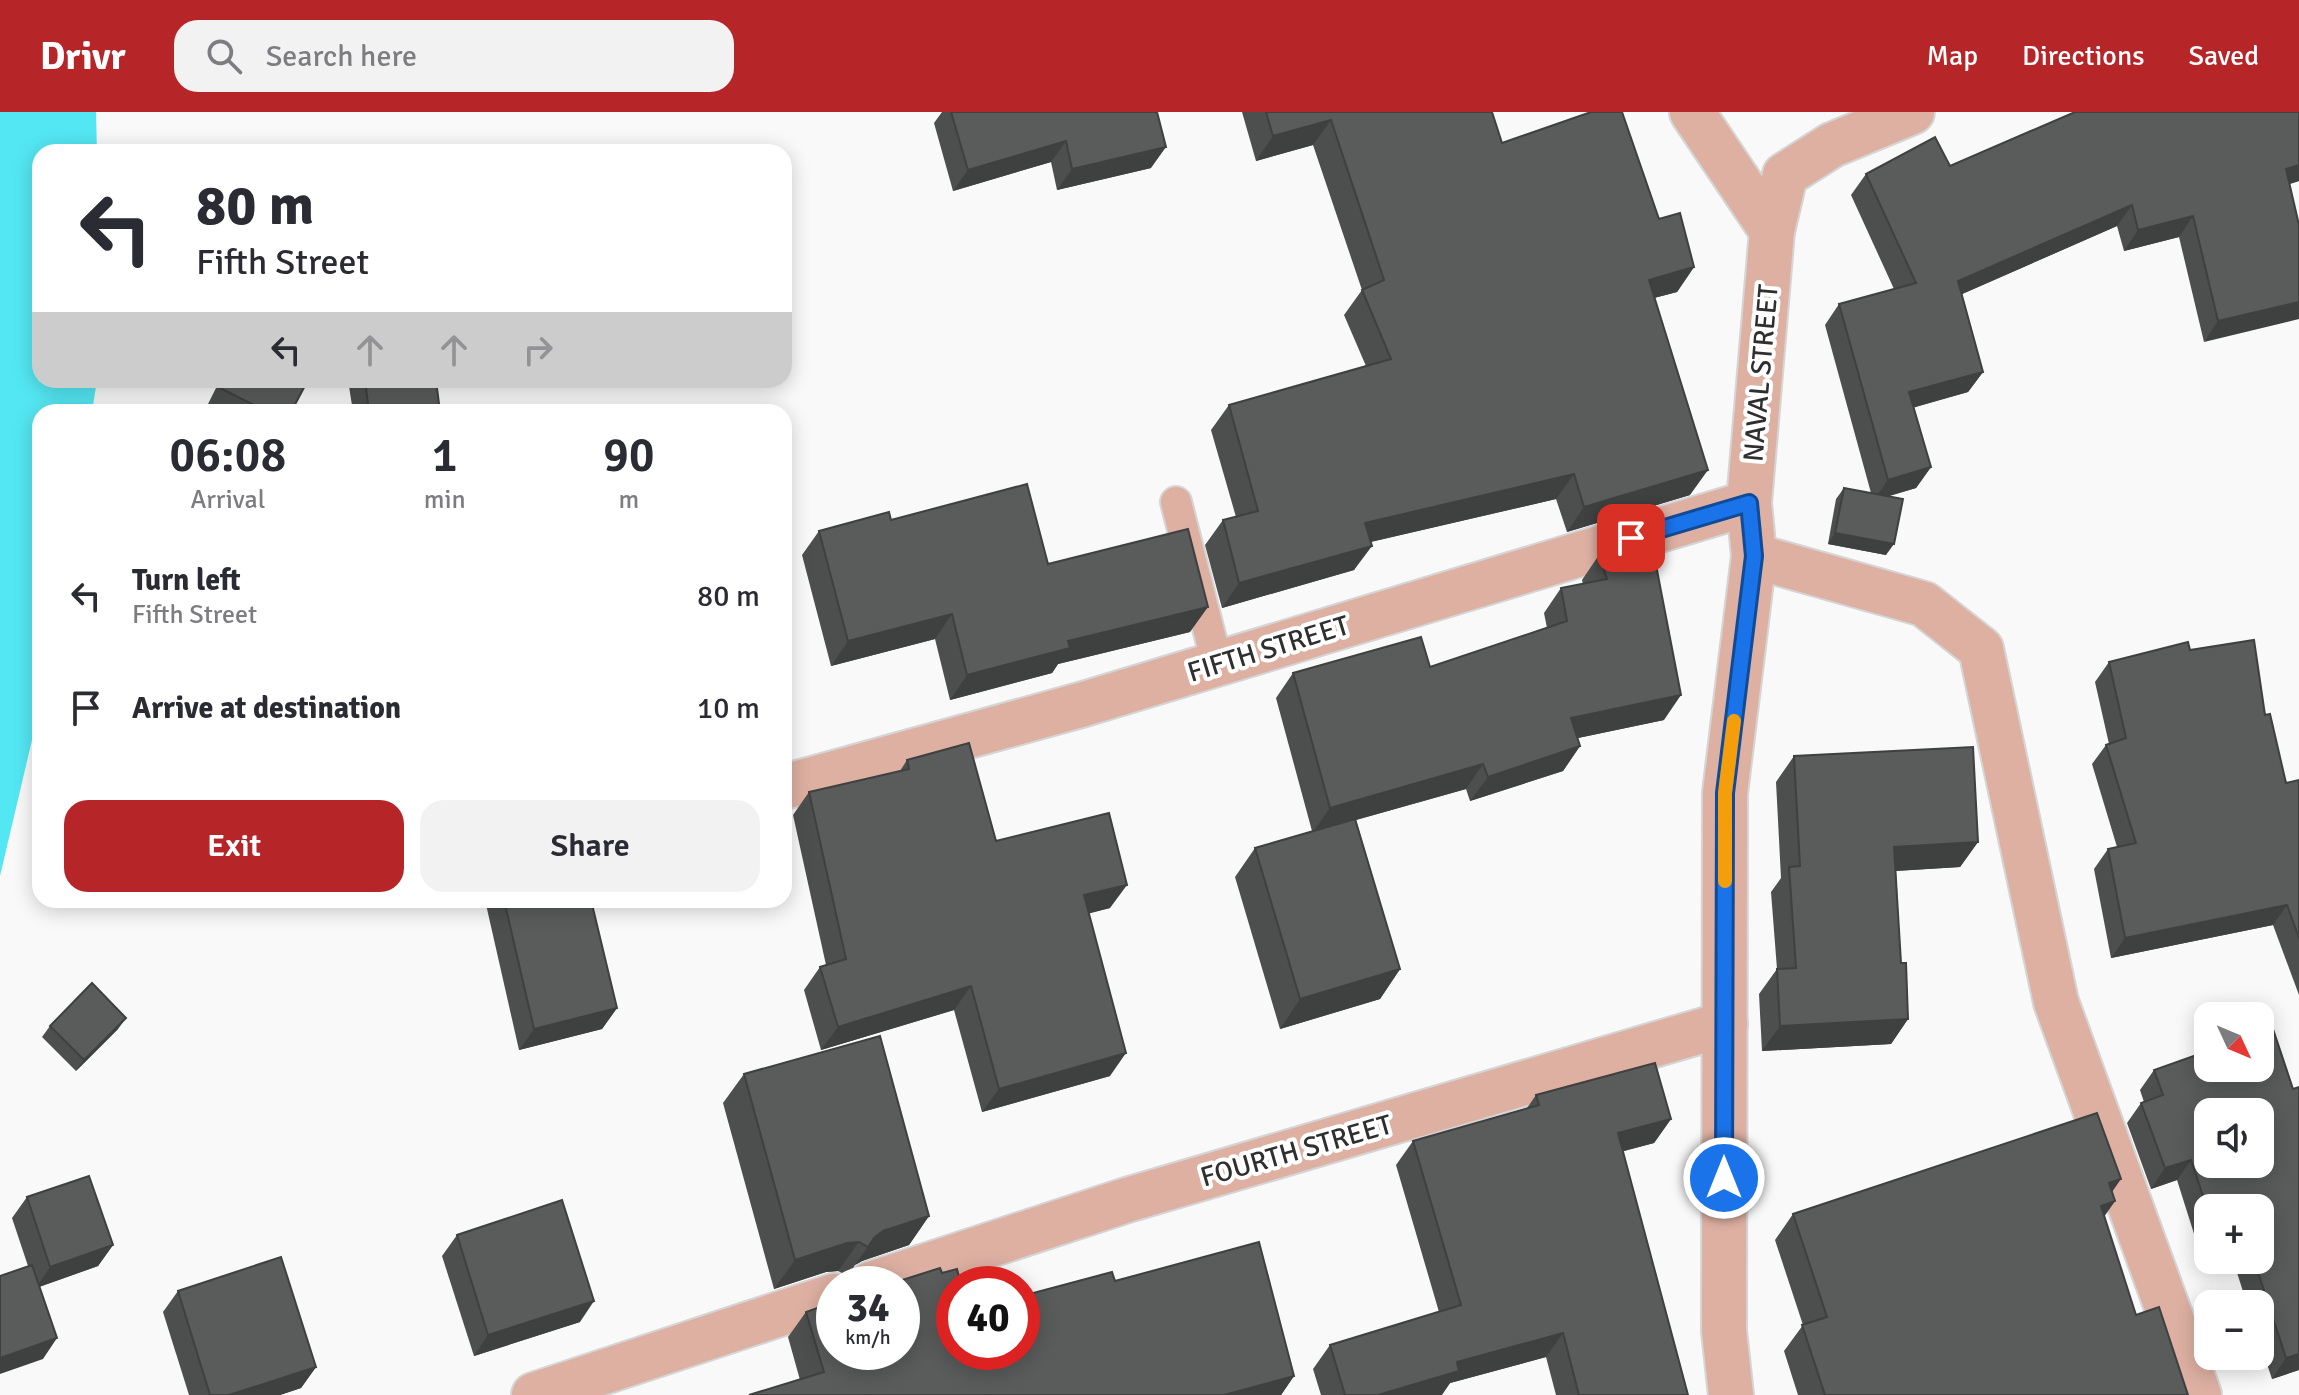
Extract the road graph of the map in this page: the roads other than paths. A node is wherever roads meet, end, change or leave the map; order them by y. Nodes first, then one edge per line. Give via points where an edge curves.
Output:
1 (1692, 112) edge
2 (1912, 112) edge
3 (1772, 231) junction
4 (1176, 502) dead end
5 (1749, 503) junction
6 (1754, 556) junction
7 (1217, 663) junction
8 (792, 785) edge
9 (1725, 1024) junction
10 (920, 1268) edge
11 (816, 1302) edge
12 (534, 1395) edge
13 (1731, 1395) edge
14 (2199, 1395) edge

1 - 3 street
2 - 3 street, NAVAL STREET via 1832,145 1785,175
3 - 5 street, NAVAL STREET
4 - 7 lane
5 - 6 street, NAVAL STREET
5 - 7 street, FIFTH STREET
6 - 9 street, NAVAL STREET via 1725,793
6 - 14 street via 1924,604 1981,649 2056,1002
7 - 8 street, FIFTH STREET
9 - 10 street, FOURTH STREET via 1127,1200
9 - 13 street, NAVAL STREET via 1724,1331
11 - 12 street

